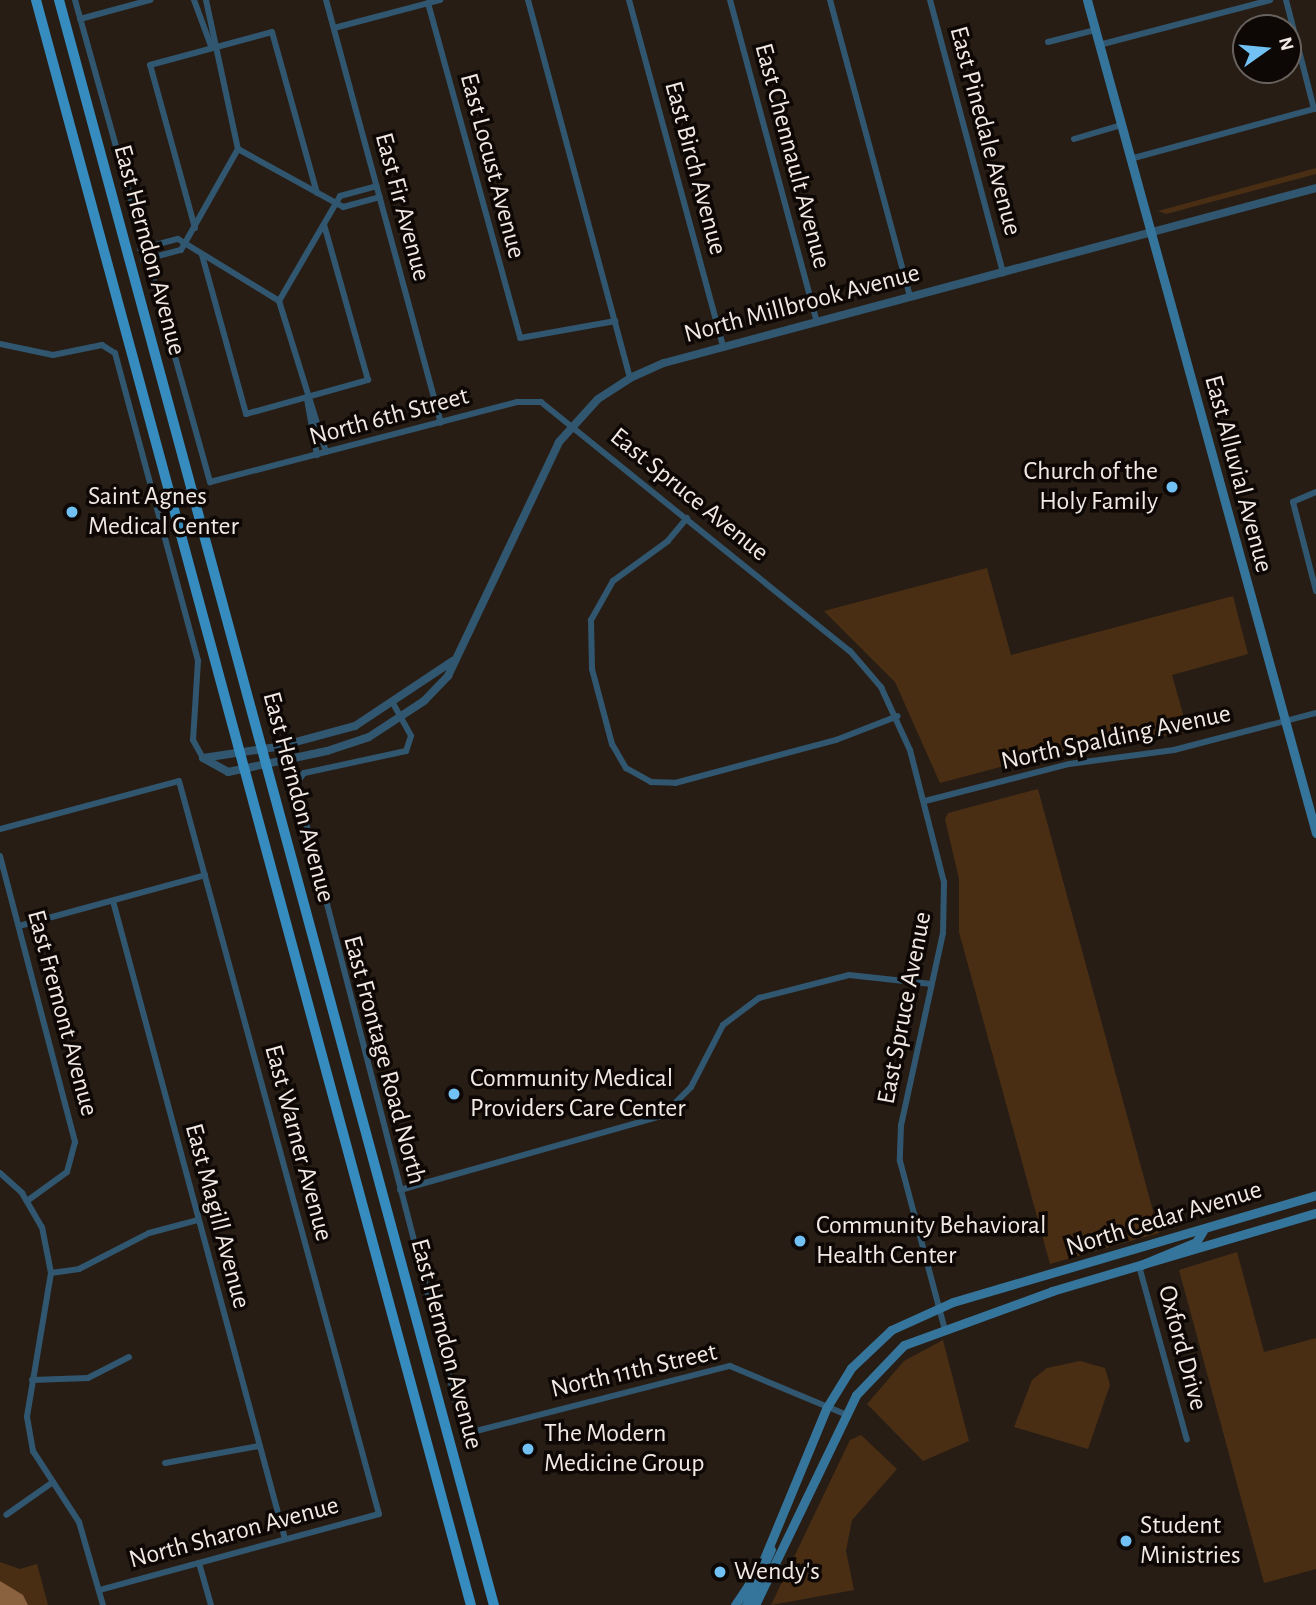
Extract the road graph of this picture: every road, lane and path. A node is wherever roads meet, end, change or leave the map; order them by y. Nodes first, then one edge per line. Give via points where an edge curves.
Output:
1 (36, 0) edge
2 (59, 0) edge
3 (75, 0) edge
4 (150, 0) edge
5 (194, 0) edge
6 (206, 0) edge
7 (326, 0) edge
8 (440, 0) edge
9 (528, 0) edge
10 (629, 0) edge
11 (730, 0) edge
12 (830, 0) edge
13 (930, 0) edge
14 (1087, 0) edge
15 (1270, 0) edge
16 (1286, 0) edge
17 (428, 3) junction
18 (80, 19) junction
19 (334, 28) junction
20 (1095, 30) junction
21 (1048, 42) dead end
22 (1099, 45) junction
23 (212, 48) junction
24 (1121, 125) junction
25 (1074, 139) dead end
26 (239, 149) junction
27 (1130, 159) junction
28 (377, 186) junction
29 (1316, 188) edge
30 (317, 192) junction
31 (380, 197) junction
32 (335, 203) junction
33 (324, 225) junction
34 (195, 228) junction
35 (1150, 233) junction
36 (186, 243) junction
37 (140, 249) junction
38 (202, 255) junction
39 (143, 260) junction
40 (1003, 273) junction
41 (910, 297) junction
42 (279, 301) junction
43 (615, 321) junction
44 (817, 322) junction
45 (0, 344) edge
46 (723, 347) junction
47 (630, 378) junction
48 (307, 397) junction
49 (441, 423) junction
50 (573, 425) junction
51 (326, 453) junction
52 (317, 455) junction
53 (1316, 492) edge
54 (688, 519) junction
55 (1316, 591) edge
56 (453, 661) junction
57 (394, 705) junction
58 (1316, 713) edge
59 (898, 716) junction
60 (401, 717) junction
61 (1284, 721) junction
62 (263, 750) junction
63 (241, 753) junction
64 (203, 758) junction
65 (267, 765) junction
66 (246, 770) junction
67 (925, 801) junction
68 (0, 829) edge
69 (1316, 833) edge
70 (0, 856) edge
71 (205, 875) junction
72 (113, 901) junction
73 (19, 926) junction
74 (932, 984) junction
75 (0, 1173) edge
76 (400, 1189) junction
77 (1316, 1195) edge
78 (27, 1201) junction
79 (1316, 1213) edge
80 (198, 1220) junction
81 (1203, 1231) junction
82 (1139, 1266) junction
83 (51, 1273) junction
84 (938, 1307) junction
85 (944, 1326) junction
86 (129, 1357) dead end
87 (32, 1380) junction
88 (827, 1407) junction
89 (845, 1415) junction
90 (467, 1428) joint
91 (1187, 1440) dead end
92 (259, 1446) junction
93 (165, 1463) dead end
94 (53, 1482) junction
95 (379, 1514) joint
96 (6, 1516) dead end
97 (774, 1537) junction
98 (285, 1539) junction
99 (199, 1563) junction
100 (99, 1590) junction
101 (103, 1605) edge
102 (211, 1605) edge
103 (471, 1605) edge
104 (494, 1605) edge
105 (736, 1605) edge
106 (746, 1605) edge
107 (755, 1605) edge

1 - 63 main road, East Herndon Avenue
2 - 62 main road, East Herndon Avenue
3 - 18 street
4 - 18 street
5 - 23 street
6 - 23 street
7 - 19 street, East Fir Avenue
8 - 17 street
9 - 43 street
10 - 46 street, East Birch Avenue
11 - 44 street, East Chennault Avenue
12 - 41 street
13 - 40 street, East Pinedale Avenue
14 - 20 main road, East Alluvial Avenue
15 - 22 street
16 - 27 street via 1314,109
17 - 19 street
17 - 43 street, East Locust Avenue via 520,338
18 - 37 street
19 - 28 street, East Fir Avenue
20 - 21 street
20 - 22 main road, East Alluvial Avenue
22 - 24 main road, East Alluvial Avenue
23 - 26 street
23 - 30 street via 272,32
23 - 34 street via 150,65
24 - 25 street
24 - 27 main road, East Alluvial Avenue
26 - 30 street
26 - 34 street
27 - 35 main road, East Alluvial Avenue
28 - 31 street, East Fir Avenue
28 - 32 street via 340,196
29 - 35 street, North Millbrook Avenue
30 - 32 street
31 - 32 street via 343,207
31 - 49 street, East Fir Avenue
32 - 33 street
33 - 42 street
33 - 48 street via 368,380
34 - 36 street
35 - 40 street, North Millbrook Avenue
35 - 61 main road, East Alluvial Avenue
36 - 37 street via 178,239
36 - 38 street
36 - 39 street
37 - 39 street
38 - 42 street
38 - 48 street via 246,414
39 - 52 street, North 6th Street via 209,482
40 - 41 street, North Millbrook Avenue
41 - 44 street, North Millbrook Avenue
42 - 48 street
43 - 47 street
44 - 46 street, North Millbrook Avenue
45 - 64 street via 52,355 108,347 115,354 198,661 193,740
46 - 47 street, North Millbrook Avenue
47 - 50 street, North Millbrook Avenue
48 - 51 street
48 - 52 street
49 - 50 street, North 6th Street via 528,401 549,405
49 - 51 street, North 6th Street
50 - 54 street, East Spruce Avenue
50 - 56 street, North Millbrook Avenue via 547,462
51 - 52 street, North 6th Street
53 - 55 street via 1293,502
54 - 59 street, East Spruce Avenue via 850,651
54 - 59 street via 668,541 614,580 591,620 592,669 612,744 626,768 651,782 675,783 836,740
56 - 57 street, North Millbrook Avenue
56 - 60 street, North Millbrook Avenue via 443,682
57 - 60 street, East Frontage Road North
57 - 62 street, North Millbrook Avenue via 340,731
58 - 61 street, North Spalding Avenue
59 - 67 street, East Spruce Avenue
60 - 65 street, North Millbrook Avenue via 358,742
60 - 76 street, East Frontage Road North via 411,736 406,751 304,773 296,784
61 - 67 street, North Spalding Avenue via 1160,753 1048,768
61 - 69 main road, East Alluvial Avenue
62 - 63 street, North Millbrook Avenue
62 - 65 main road, East Herndon Avenue
63 - 64 street, North Millbrook Avenue
63 - 66 main road, East Herndon Avenue
64 - 66 street, North Millbrook Avenue via 222,771
65 - 66 street, North Millbrook Avenue
65 - 104 main road, East Herndon Avenue
66 - 103 main road, East Herndon Avenue
67 - 74 street, East Spruce Avenue via 945,899
68 - 71 street, East Warner Avenue via 179,782
70 - 73 street, East Fremont Avenue
71 - 72 street
71 - 95 street, East Warner Avenue
72 - 73 street
72 - 80 street, East Magill Avenue
73 - 78 street, East Fremont Avenue via 75,1142 67,1172
74 - 76 street via 849,975 759,998 723,1025 691,1087 662,1116
74 - 84 street, East Spruce Avenue via 901,1125 900,1161
75 - 78 street
76 - 90 street, East Frontage Road North
77 - 81 main road, North Cedar Avenue
78 - 83 street via 47,1240
79 - 82 main road, North Cedar Avenue
80 - 83 street via 149,1233 79,1269
80 - 92 street, East Magill Avenue
81 - 82 main road via 1196,1242 1148,1257
81 - 84 main road, North Cedar Avenue
82 - 85 main road, North Cedar Avenue
82 - 91 street, Oxford Drive
83 - 87 street
84 - 85 street, East Spruce Avenue
84 - 88 main road, North Cedar Avenue via 876,1342
85 - 89 main road, North Cedar Avenue via 889,1357
86 - 87 street via 88,1378
87 - 94 street via 29,1440
88 - 89 street, North 11th Street
88 - 90 street, North 11th Street via 730,1366
88 - 97 main road, North Cedar Avenue
89 - 107 main road, North Cedar Avenue
92 - 93 street
92 - 98 street, East Magill Avenue
94 - 96 street
94 - 100 street via 79,1522
95 - 98 street, North Sharon Avenue
97 - 105 main road, North Cedar Avenue
97 - 106 main road via 768,1567
98 - 99 street, North Sharon Avenue
99 - 100 street, North Sharon Avenue
99 - 102 street
100 - 101 street

